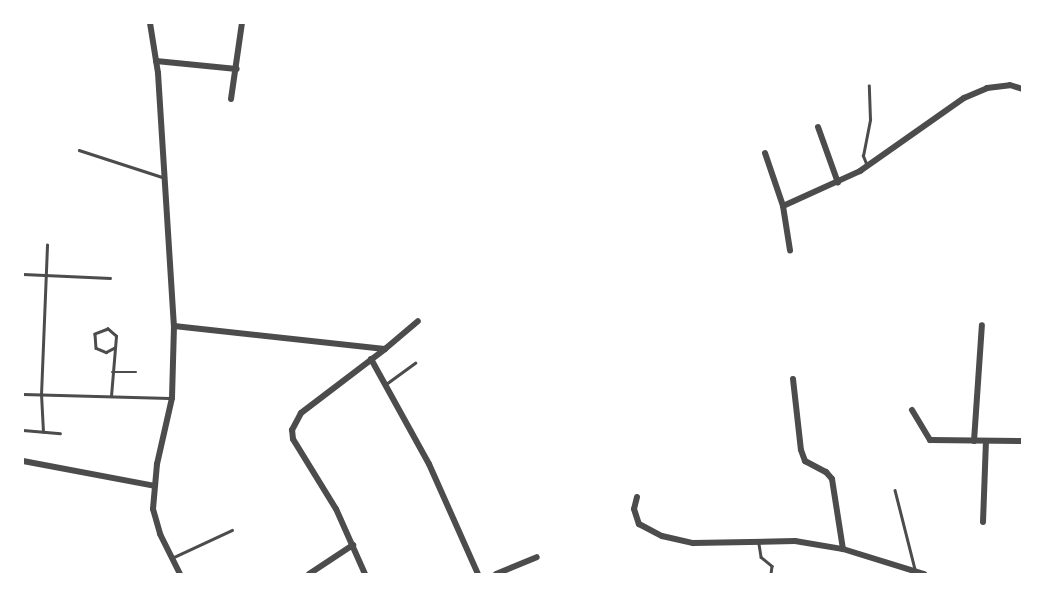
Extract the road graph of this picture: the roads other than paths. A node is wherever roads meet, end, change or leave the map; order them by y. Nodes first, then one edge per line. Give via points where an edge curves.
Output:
1 (150, 23) edge
2 (242, 23) edge
3 (156, 61) junction
4 (237, 69) junction
5 (869, 86) dead end
6 (1022, 89) edge
7 (231, 99) dead end
8 (818, 127) dead end
9 (79, 150) dead end
10 (765, 153) dead end
11 (867, 166) junction
12 (165, 178) junction
13 (838, 183) junction
14 (783, 206) junction
15 (47, 245) dead end
16 (790, 250) dead end
17 (23, 274) edge
18 (46, 275) junction
19 (110, 278) dead end
20 (418, 321) dead end
21 (982, 325) dead end
22 (174, 326) junction
23 (114, 348) junction
24 (385, 349) junction
25 (371, 359) junction
26 (415, 363) dead end
27 (111, 372) junction
28 (136, 372) dead end
29 (793, 379) dead end
30 (385, 385) junction
31 (23, 394) edge
32 (41, 395) junction
33 (111, 396) junction
34 (172, 398) junction
35 (912, 410) dead end
36 (23, 430) edge
37 (43, 432) junction
38 (61, 433) dead end
39 (974, 441) junction
40 (986, 441) junction
41 (1022, 441) edge
42 (23, 461) edge
43 (155, 486) junction
44 (895, 491) dead end
45 (637, 497) dead end
46 (983, 522) dead end
47 (232, 530) dead end
48 (758, 541) junction
49 (353, 545) junction
50 (843, 549) junction
51 (537, 557) dead end
52 (172, 558) junction
53 (920, 573) edge
54 (180, 574) edge
55 (309, 574) edge
56 (365, 574) edge
57 (478, 574) edge
58 (496, 574) edge
59 (771, 574) edge

1 - 3 street
2 - 4 street
3 - 4 street
3 - 12 street
4 - 7 street
5 - 11 lane via 870,120 863,156
6 - 11 street via 1010,85 987,88 964,98
8 - 13 street
9 - 12 lane
10 - 14 street
11 - 13 street
12 - 22 street
13 - 14 street
14 - 16 street
15 - 18 lane
17 - 18 lane
18 - 19 lane
18 - 32 lane
20 - 24 street
21 - 39 street
22 - 24 street
22 - 34 street
23 - 23 lane via 114,333 98,331 96,348 106,352
23 - 27 lane
24 - 25 street
25 - 30 street
25 - 49 street via 300,413 292,430
26 - 30 lane
27 - 28 lane
27 - 33 lane
29 - 50 street via 801,450 805,461 832,479
30 - 57 street via 429,464
31 - 32 lane
32 - 33 lane
32 - 37 lane
33 - 34 lane
34 - 43 street
35 - 39 street via 930,440
36 - 37 lane
37 - 38 lane
39 - 40 street
40 - 41 street
40 - 46 street
42 - 43 street
43 - 52 street via 154,516
44 - 53 lane
45 - 48 street via 635,517 650,532 693,543
47 - 52 lane
48 - 50 street
48 - 59 lane via 761,557 772,566
49 - 55 street
49 - 56 street
50 - 53 street
51 - 58 street
52 - 54 street

